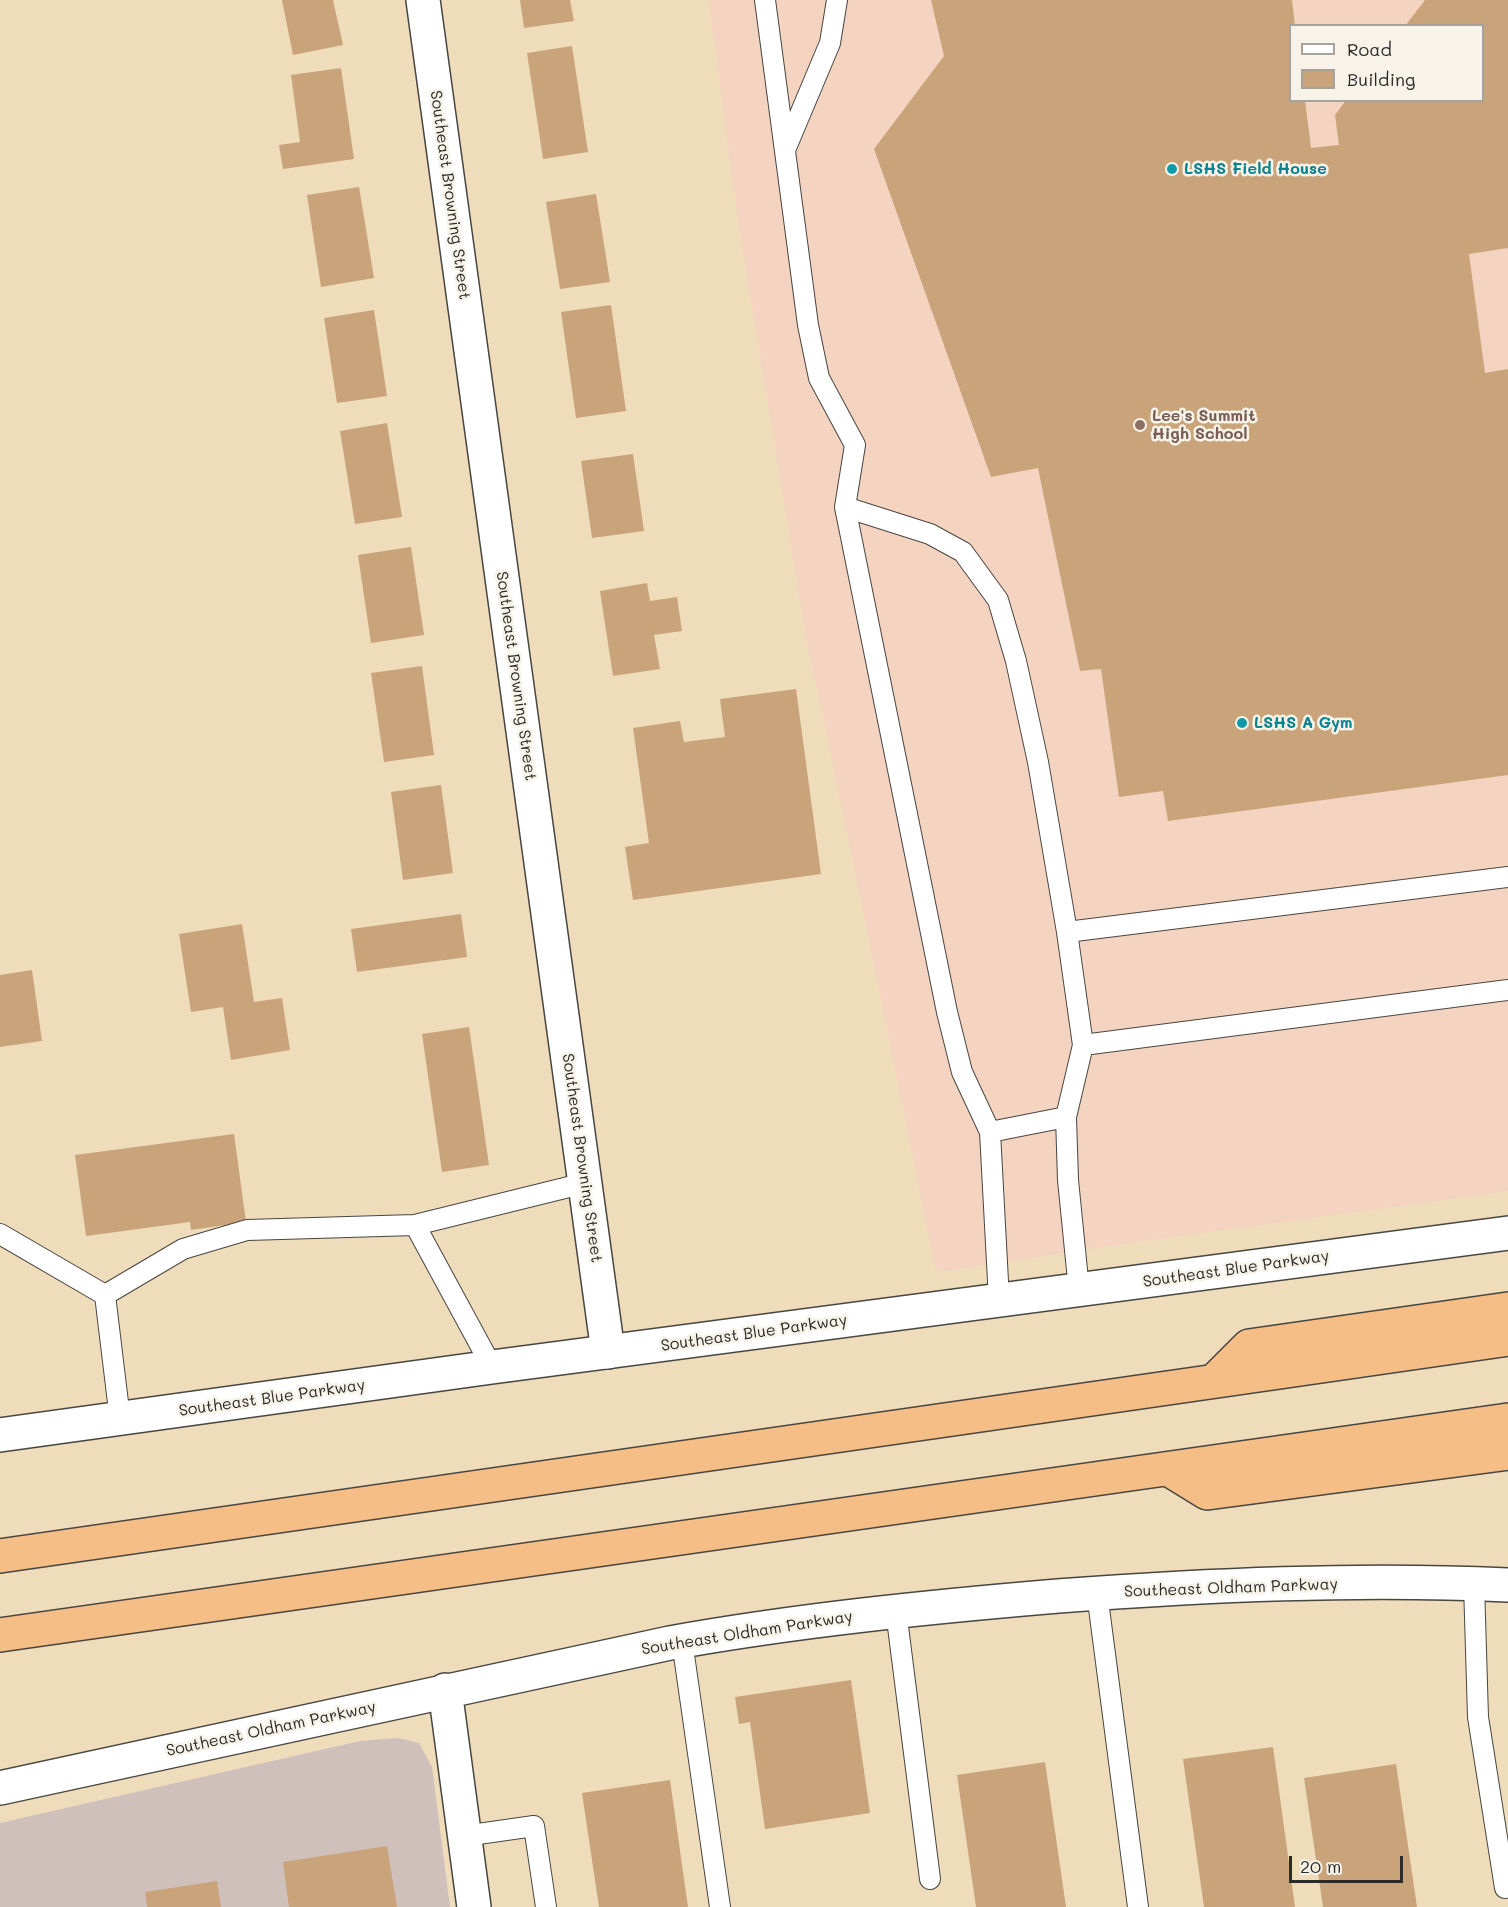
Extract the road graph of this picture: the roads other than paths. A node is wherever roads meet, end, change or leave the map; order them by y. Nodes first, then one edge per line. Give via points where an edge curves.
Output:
1 (423, 0) edge
2 (765, 0) edge
3 (837, 0) edge
4 (784, 152) junction
5 (845, 507) junction
6 (1508, 877) edge
7 (1067, 932) junction
8 (1508, 990) edge
9 (1083, 1045) junction
10 (1066, 1117) junction
11 (990, 1132) junction
12 (585, 1183) junction
13 (415, 1225) junction
14 (1508, 1233) edge
15 (0, 1234) edge
16 (1079, 1290) junction
17 (105, 1295) junction
18 (999, 1300) junction
19 (1508, 1309) edge
20 (1508, 1339) edge
21 (608, 1352) junction
22 (492, 1367) junction
23 (1215, 1380) junction
24 (120, 1419) junction
25 (1508, 1420) edge
26 (0, 1435) edge
27 (1508, 1453) edge
28 (1168, 1469) junction
29 (0, 1556) edge
30 (1474, 1584) junction
31 (1508, 1585) edge
32 (1097, 1593) junction
33 (896, 1611) junction
34 (0, 1635) edge
35 (682, 1641) junction
36 (445, 1690) junction
37 (0, 1788) edge
38 (464, 1836) junction
39 (930, 1879) dead end
40 (1505, 1888) dead end
41 (474, 1907) edge
42 (546, 1907) edge
43 (720, 1907) edge
44 (1138, 1907) edge

1 - 12 street, Southeast Browning Street
2 - 4 lane
3 - 4 lane via 830,43
4 - 5 lane via 819,378 855,445
5 - 7 lane via 930,534 963,552 998,600 1038,762
5 - 11 lane via 947,1012 962,1072
6 - 7 lane
7 - 9 lane
8 - 9 lane
9 - 10 lane
10 - 11 lane
10 - 16 lane
11 - 18 lane
12 - 13 lane
12 - 21 street, Southeast Browning Street
13 - 17 lane via 247,1230 183,1249
13 - 22 lane
14 - 16 street, Southeast Blue Parkway
15 - 17 lane
16 - 18 street, Southeast Blue Parkway
17 - 24 lane
18 - 21 street, Southeast Blue Parkway
19 - 23 highway via 1249,1346
20 - 23 highway
21 - 22 street, Southeast Blue Parkway
22 - 24 street, Southeast Blue Parkway
23 - 29 highway
24 - 26 street, Southeast Blue Parkway
25 - 28 highway
27 - 28 highway via 1207,1493
28 - 34 highway
30 - 31 street, Southeast Oldham Parkway
30 - 32 street, Southeast Oldham Parkway via 1224,1585
30 - 40 lane via 1478,1717
32 - 33 street, Southeast Oldham Parkway
32 - 44 lane
33 - 35 street, Southeast Oldham Parkway
33 - 39 lane
35 - 36 street, Southeast Oldham Parkway
35 - 43 lane
36 - 37 street, Southeast Oldham Parkway
36 - 38 street
38 - 41 street
38 - 42 lane via 534,1826

